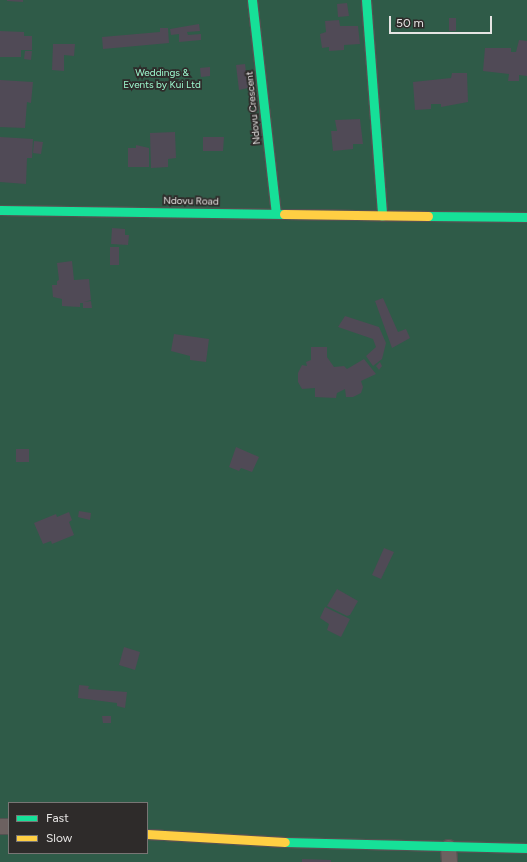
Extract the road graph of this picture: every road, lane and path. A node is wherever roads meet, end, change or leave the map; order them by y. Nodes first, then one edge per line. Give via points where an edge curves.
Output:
1 (252, 0) edge
2 (366, 0) edge
3 (0, 210) edge
4 (276, 213) junction
5 (382, 215) junction
6 (527, 217) edge
7 (148, 834) edge
8 (448, 847) junction
9 (527, 848) edge
10 (449, 862) edge

1 - 4 street, Ndovu Crescent
2 - 5 street
3 - 4 street, Ndovu Road
4 - 5 street, Ndovu Road
5 - 6 street, Ndovu Road
7 - 8 street via 300,843
8 - 9 street
8 - 10 street

